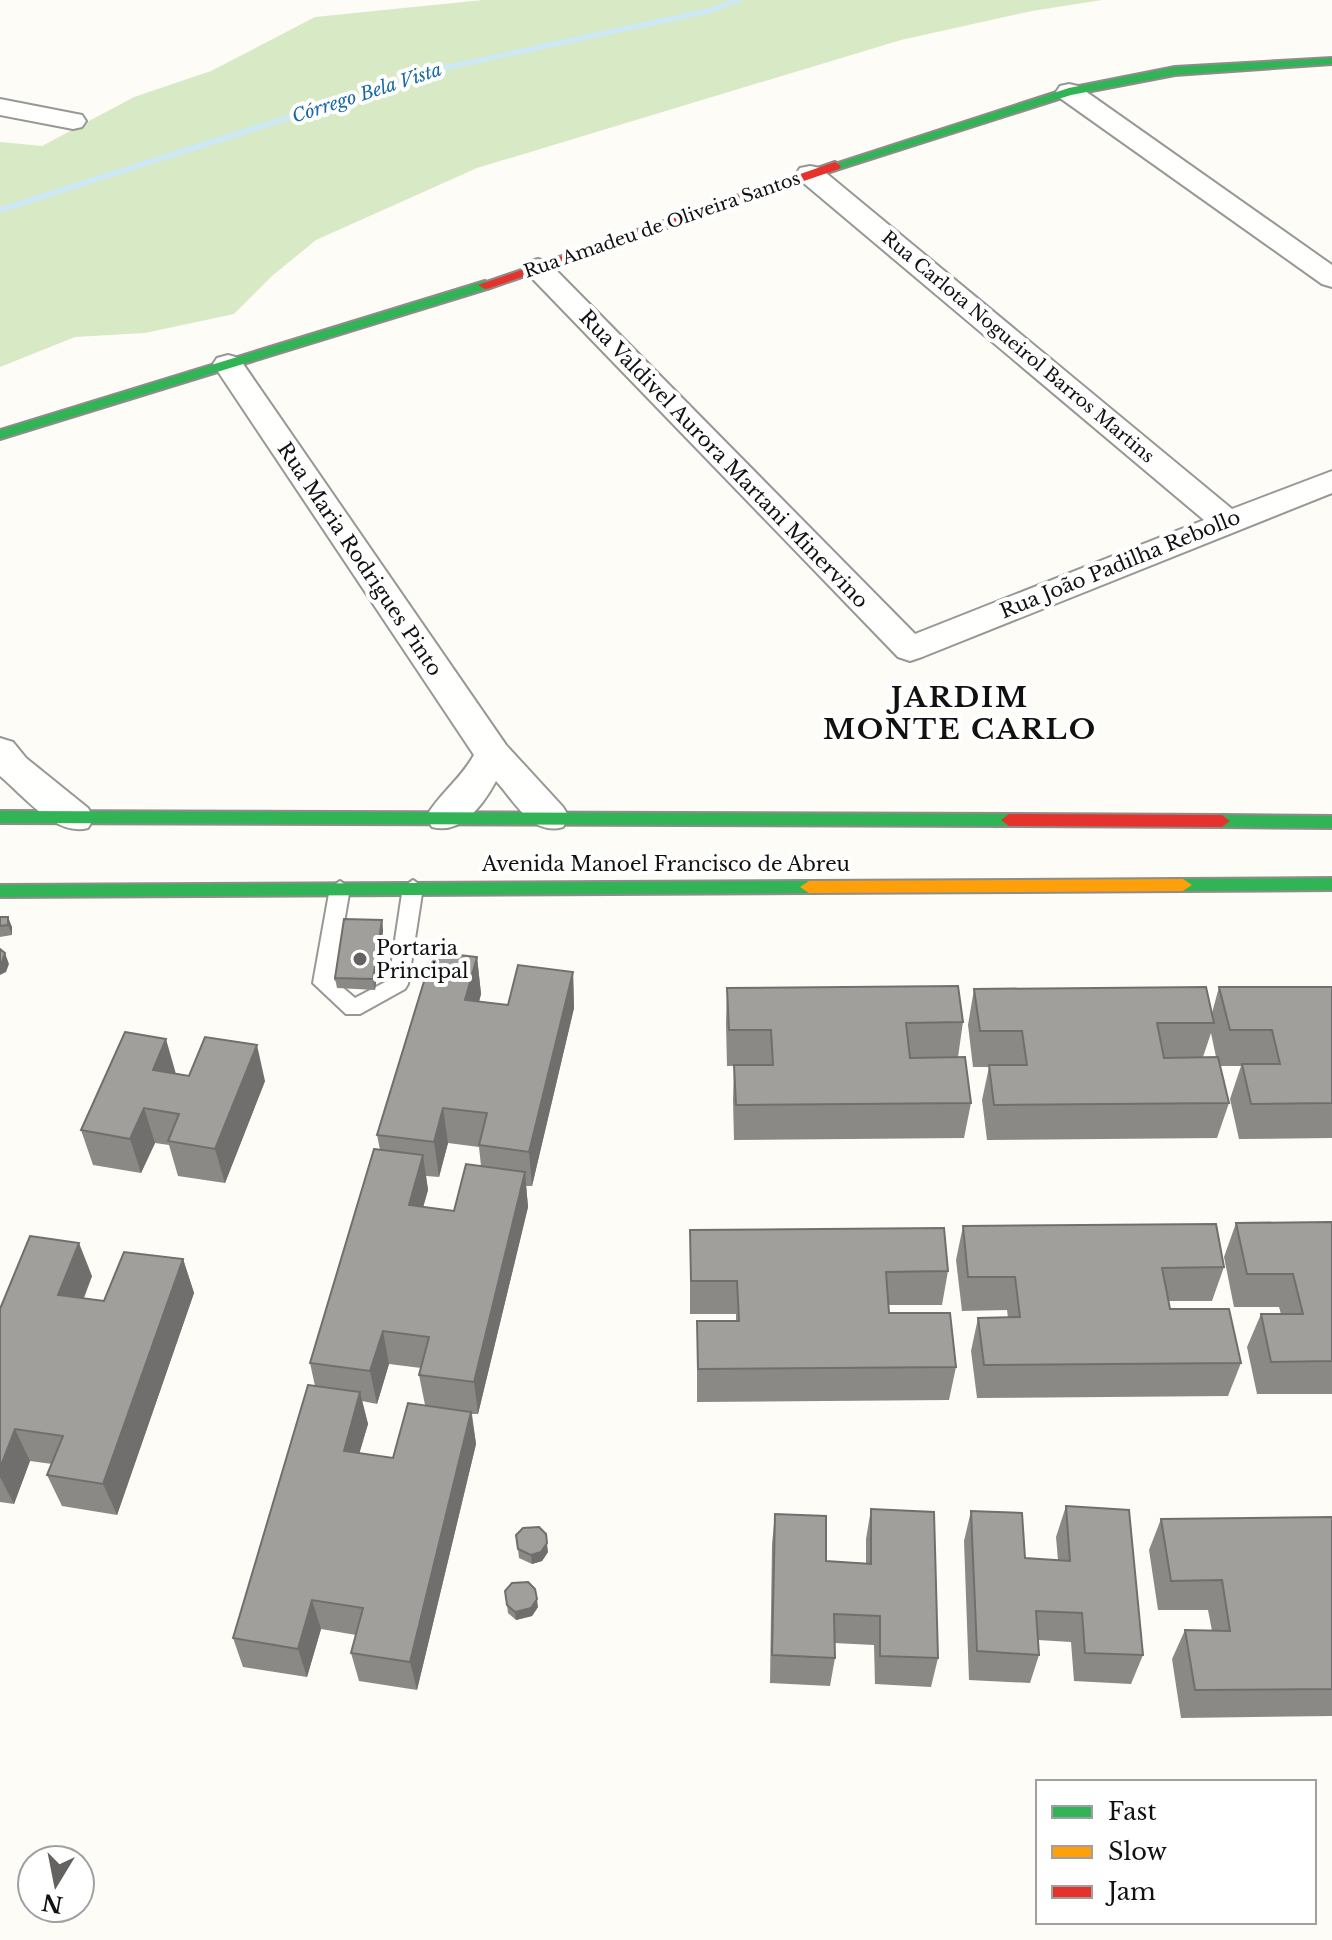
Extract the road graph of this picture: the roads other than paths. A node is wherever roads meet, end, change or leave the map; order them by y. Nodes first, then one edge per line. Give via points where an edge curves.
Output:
1 (1332, 61) edge
2 (1069, 92) junction
3 (0, 107) edge
4 (73, 121) dead end
5 (810, 174) junction
6 (538, 268) junction
7 (1332, 278) edge
8 (228, 364) junction
9 (0, 435) edge
10 (1332, 481) edge
11 (1226, 521) junction
12 (910, 649) joint
13 (0, 751) edge
14 (493, 754) junction
15 (0, 817) edge
16 (445, 817) junction
17 (550, 817) junction
18 (75, 818) junction
19 (1332, 822) edge
20 (1332, 884) edge
21 (413, 887) junction
22 (340, 888) junction
23 (0, 891) edge

1 - 2 main road, Rua Amadeu de Oliveira Santos via 1175,71
2 - 5 main road, Rua Amadeu de Oliveira Santos
2 - 7 street
3 - 4 street
5 - 6 main road, Rua Amadeu de Oliveira Santos
5 - 11 street, Rua Carlota Nogueirol Barros Martins
6 - 8 main road, Rua Amadeu de Oliveira Santos
6 - 12 street, Rua Valdivel Aurora Martani Minervino
8 - 9 main road, Rua Amadeu de Oliveira Santos
8 - 14 street, Rua Maria Rodrigues Pinto
10 - 11 street, Rua João Padilha Rebollo
11 - 12 street, Rua João Padilha Rebollo
13 - 18 street
14 - 16 street via 476,785
14 - 17 street, Rua Maria Rodrigues Pinto
15 - 18 main road
16 - 17 main road
16 - 18 main road
17 - 19 main road
20 - 21 main road, Avenida Manoel Francisco de Abreu
21 - 22 main road, Avenida Manoel Francisco de Abreu
21 - 22 lane via 398,984 353,1008 323,983
22 - 23 main road, Avenida Manoel Francisco de Abreu

